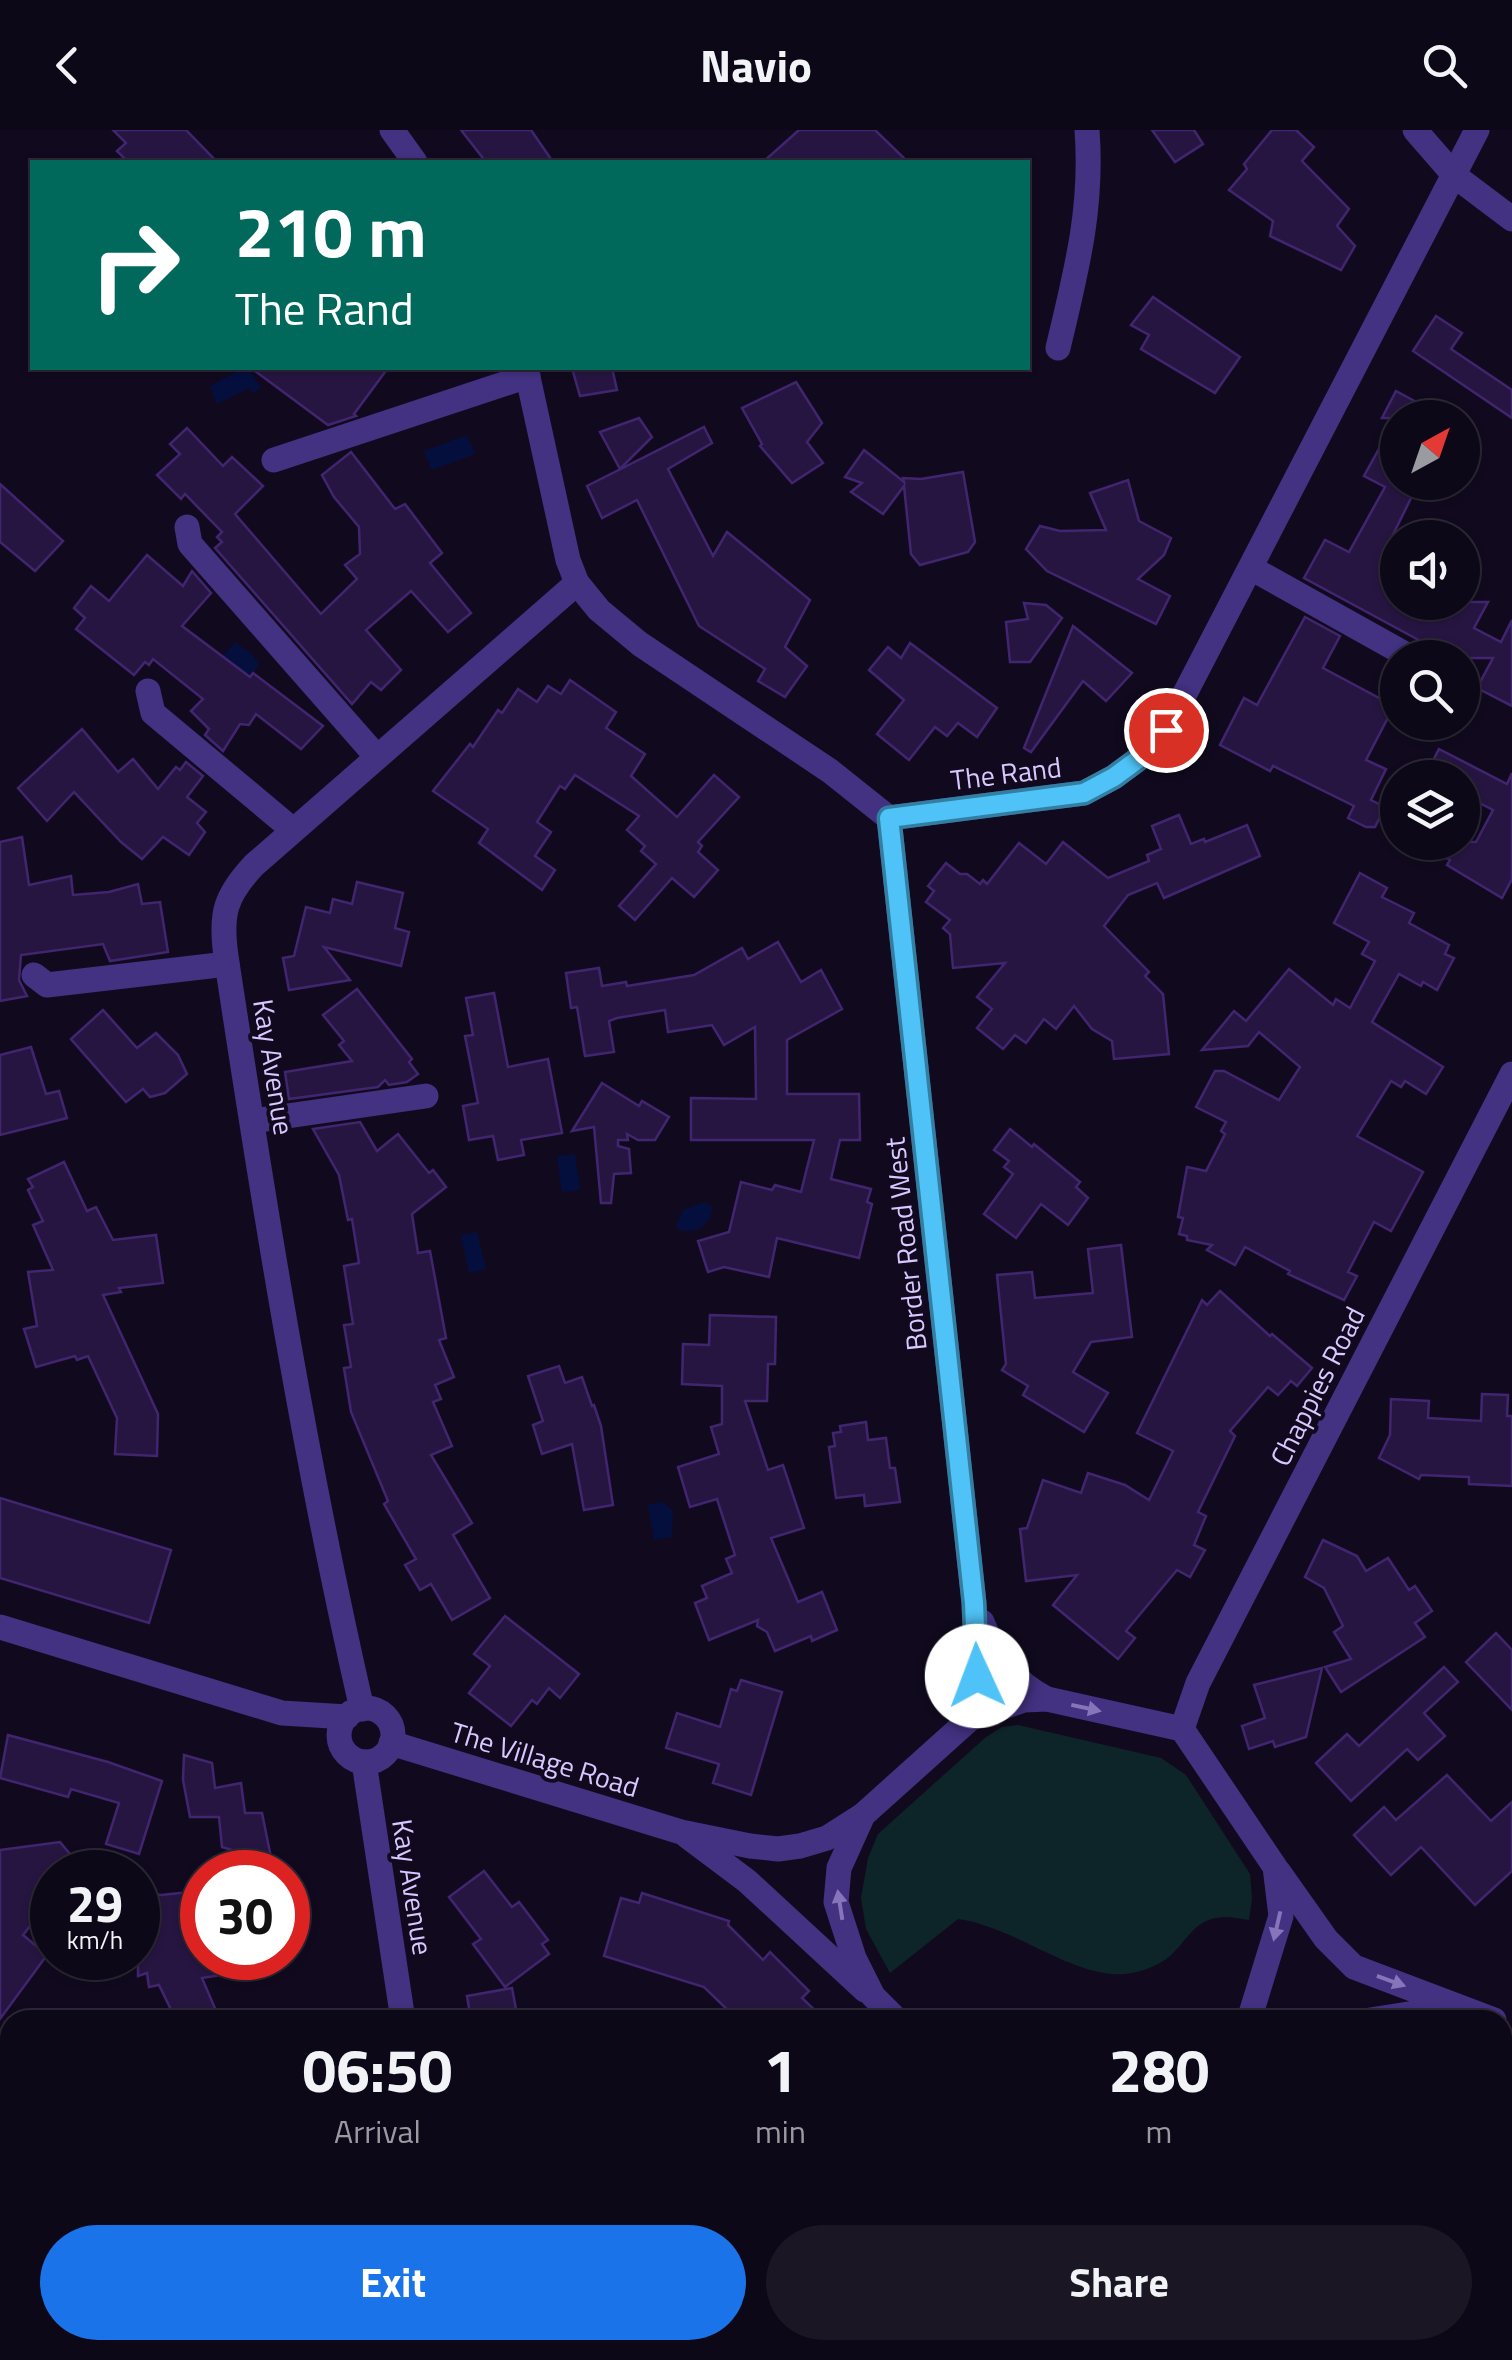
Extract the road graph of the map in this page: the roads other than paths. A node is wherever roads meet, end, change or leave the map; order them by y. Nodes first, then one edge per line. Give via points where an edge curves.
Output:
1 (392, 130) edge
2 (1087, 130) edge
3 (1414, 130) edge
4 (1477, 130) edge
5 (414, 160) edge
6 (1455, 176) junction
7 (1512, 219) edge
8 (1058, 348) dead end
9 (527, 372) edge
10 (274, 460) dead end
11 (187, 527) dead end
12 (1251, 568) junction
13 (576, 583) junction
14 (1380, 640) edge
15 (148, 691) dead end
16 (377, 757) junction
17 (889, 818) junction
18 (293, 830) junction
19 (227, 964) junction
20 (34, 975) dead end
21 (1512, 1074) edge
22 (426, 1096) dead end
23 (253, 1121) junction
24 (974, 1603) junction
25 (0, 1627) edge
26 (1047, 1699) junction
27 (282, 1713) junction
28 (354, 1713) junction
29 (971, 1718) junction
30 (1182, 1728) junction
31 (392, 1743) junction
32 (353, 1755) junction
33 (863, 1816) junction
34 (681, 1832) junction
35 (1275, 1867) junction
36 (872, 1996) junction
37 (401, 2010) edge
38 (887, 2010) edge
39 (1252, 2010) edge
40 (1466, 2010) edge

1 - 5 street
2 - 8 street via 1087,218
3 - 6 street
4 - 6 street, The Rand
6 - 7 street
6 - 12 street, The Rand
9 - 10 street
9 - 13 street
11 - 16 street via 190,544
12 - 14 street
12 - 17 street, The Rand via 1166,730 1114,777 1084,793
13 - 16 street, Kay Avenue
13 - 17 street via 640,644
15 - 18 street via 153,714
16 - 18 street, Kay Avenue
17 - 24 street, Border Road West
18 - 19 street, Kay Avenue via 227,900
19 - 20 street via 47,984
19 - 23 street, Kay Avenue
21 - 30 street, Chappies Road via 1198,1683
22 - 23 street
23 - 28 street, Kay Avenue
24 - 26 street, Border Road West via 1004,1667
24 - 29 street, Border Road West
25 - 27 street
26 - 29 street
26 -> 30 street
27 - 28 street
27 - 32 street
28 - 31 street via 379,1712 391,1726
28 - 32 street via 339,1732
29 - 33 street
30 - 35 street
31 - 32 street via 381,1758
31 - 34 street, The Village Road
32 - 37 street, Kay Avenue
33 - 34 street, The Village Road via 827,1838 778,1849
36 -> 33 street via 836,1902 839,1868
34 - 36 street, The Village Road via 747,1881
35 -> 39 street via 1281,1916
35 -> 40 street via 1354,1967
36 - 38 street, The Village Road

